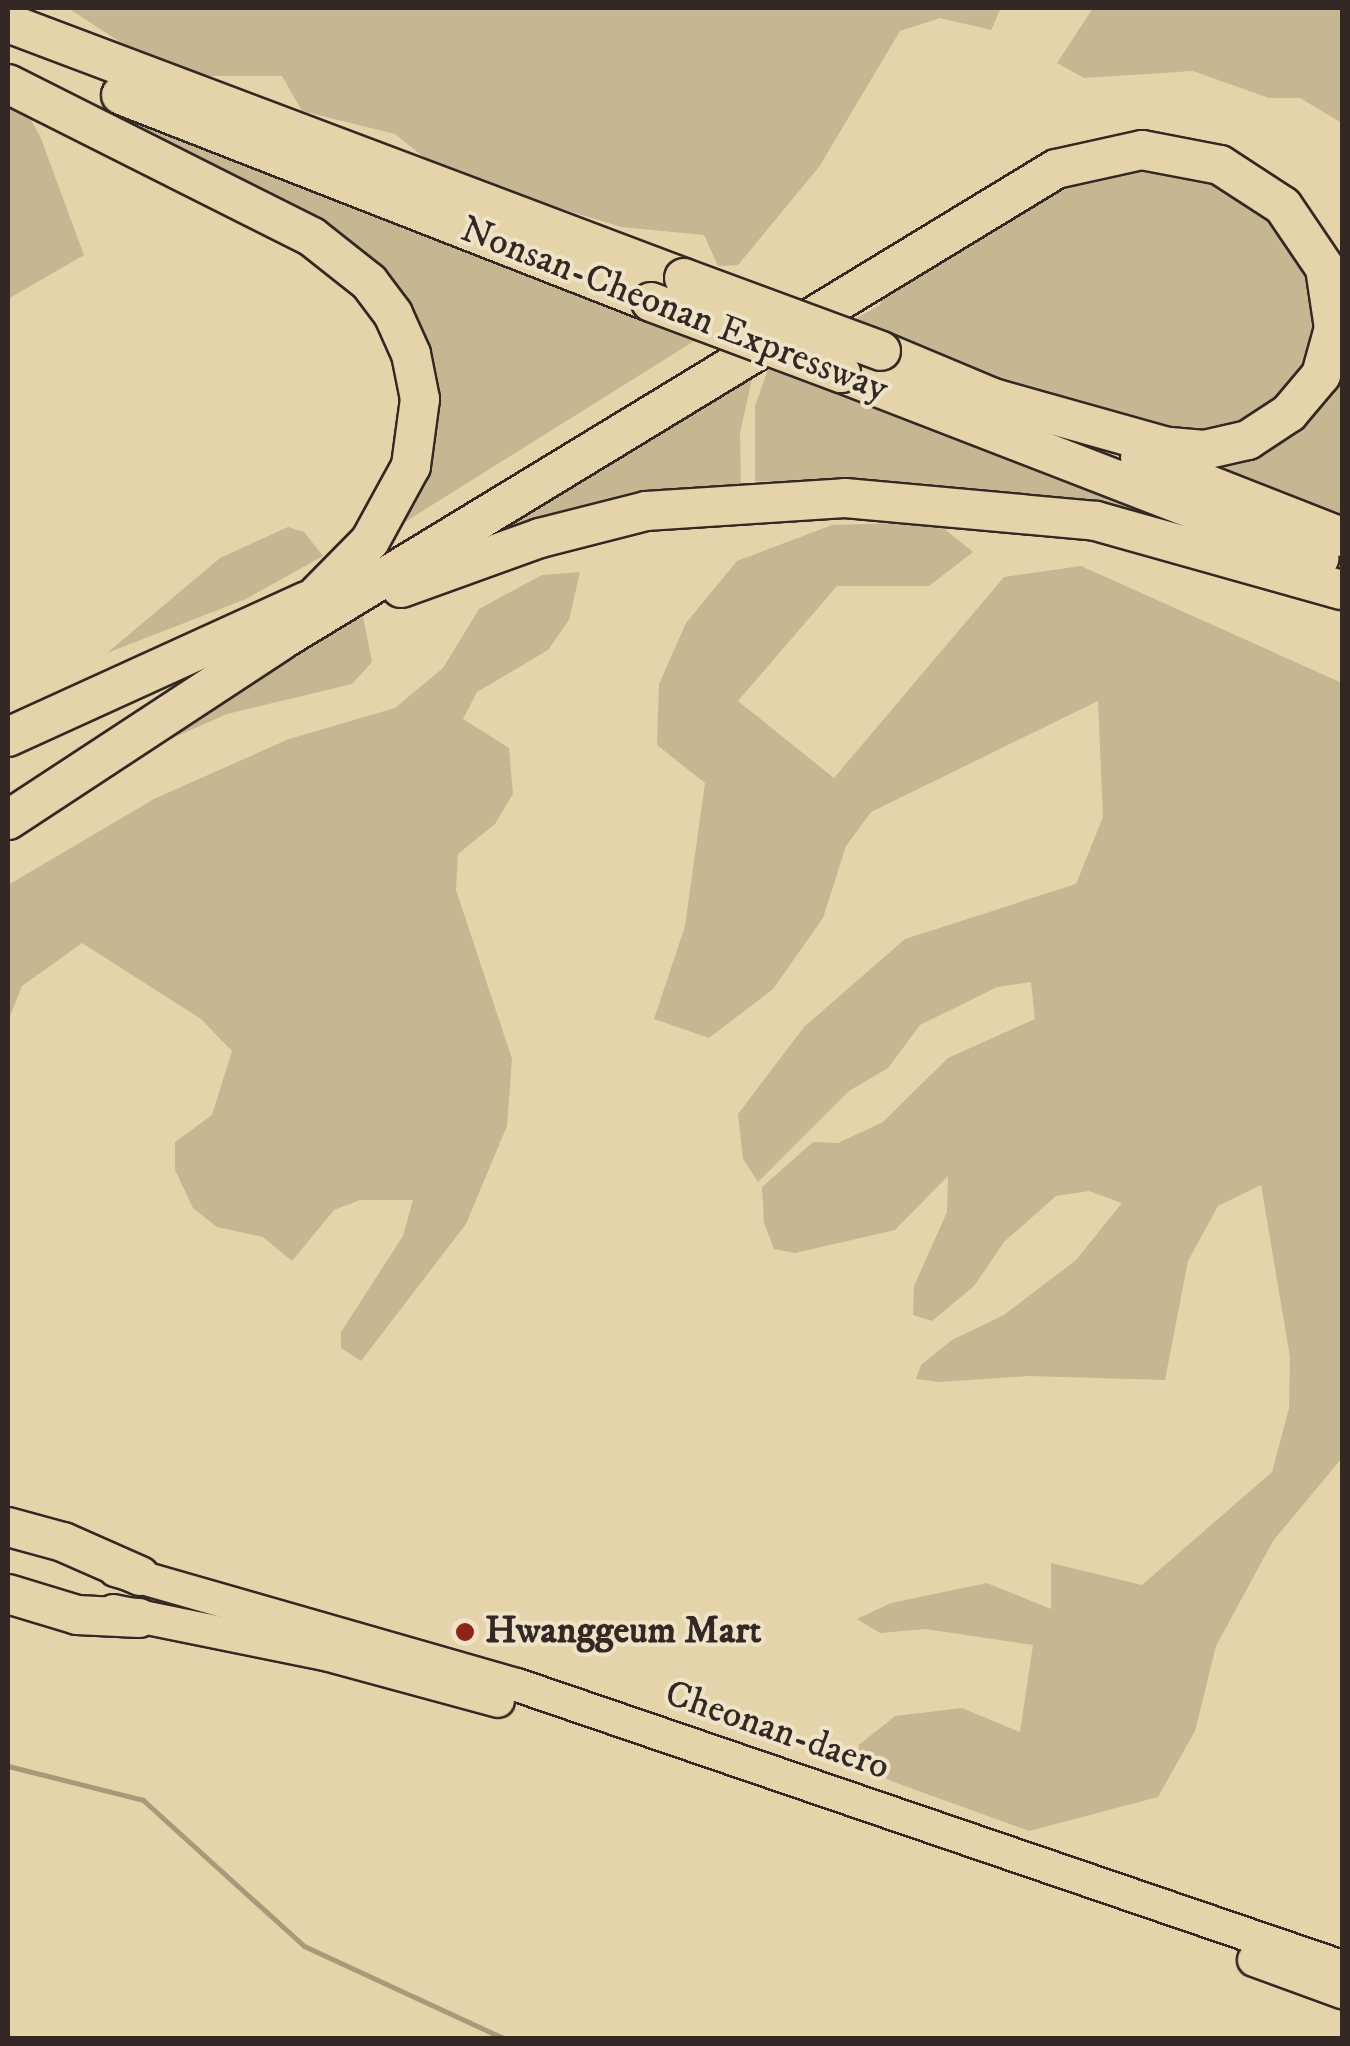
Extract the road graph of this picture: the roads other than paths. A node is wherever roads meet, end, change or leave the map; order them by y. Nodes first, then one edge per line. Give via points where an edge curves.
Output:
1 (8, 23) edge
2 (8, 48) edge
3 (8, 84) edge
4 (1342, 270) edge
5 (993, 398) junction
6 (1342, 538) edge
7 (1342, 569) edge
8 (1342, 590) edge
9 (316, 596) junction
10 (280, 641) junction
11 (8, 737) edge
12 (8, 820) edge
13 (8, 1528) edge
14 (8, 1542) edge
15 (140, 1576) junction
16 (8, 1582) edge
17 (8, 1594) edge
18 (138, 1618) junction
19 (1342, 1967) edge
20 (1342, 1992) edge

1 - 5 highway, Nonsan-Cheonan Expressway, bridge
2 - 7 highway, Nonsan-Cheonan Expressway, bridge
3 - 9 highway via 312,237 369,282 393,314 411,354 420,399 411,466 378,529
4 - 9 highway via 1318,222 1289,190 1236,154 1153,133 1068,147 988,186
5 - 6 highway, Nonsan-Cheonan Expressway
5 - 10 highway via 1167,447 1204,450 1248,440 1288,413 1320,375 1334,328 1325,268 1282,206 1220,164 1142,150 1056,169
8 - 10 highway via 1188,543 1041,512 896,499 740,500 646,511 540,538 427,577
9 - 11 highway
10 - 12 highway
13 - 15 highway via 63,1542
14 - 15 main road, Cheonan-daero
15 - 19 main road, Cheonan-daero via 518,1685
16 - 18 main road, Cheonan-daero
17 - 18 highway via 76,1615
18 - 20 main road, Cheonan-daero via 329,1655 514,1705 958,1850

